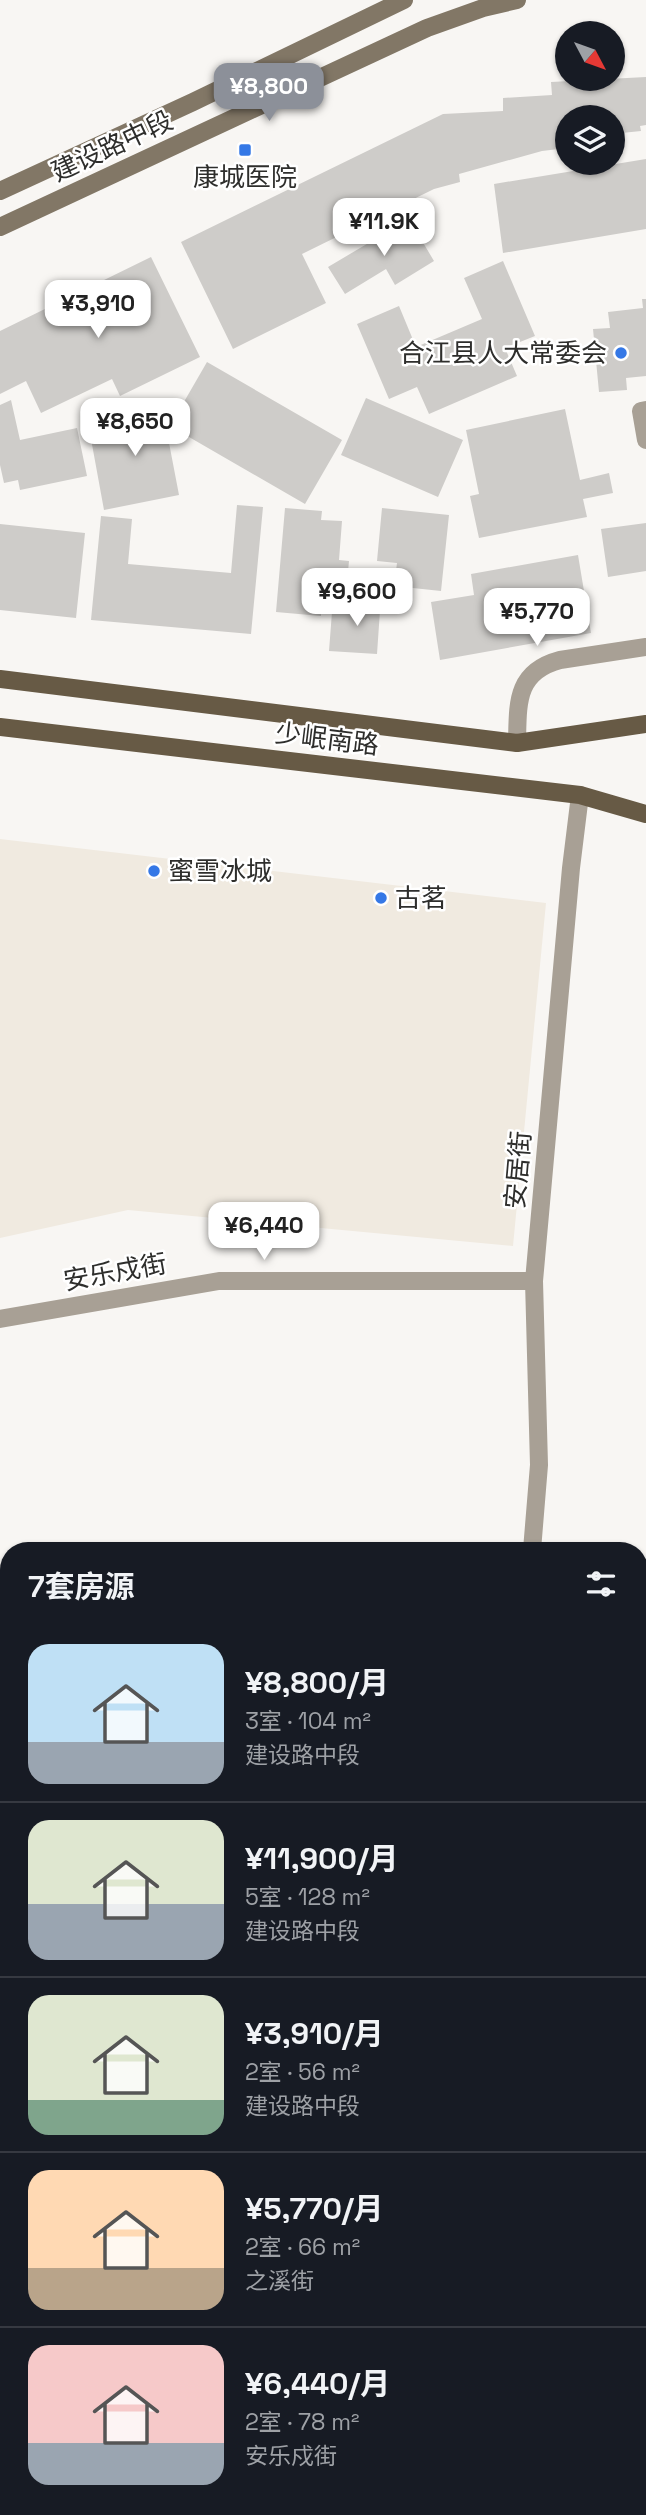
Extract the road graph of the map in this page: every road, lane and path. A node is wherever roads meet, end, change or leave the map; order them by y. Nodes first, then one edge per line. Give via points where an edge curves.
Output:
1 (404, 0) edge
2 (517, 0) edge
3 (0, 191) edge
4 (0, 227) edge
5 (646, 410) edge
6 (646, 440) edge
7 (646, 647) edge
8 (0, 679) edge
9 (646, 724) edge
10 (0, 727) edge
11 (517, 743) junction
12 (580, 795) junction
13 (646, 814) edge
14 (534, 1281) junction
15 (0, 1319) edge
16 (532, 1542) edge

1 - 3 main road, 建设路中段
2 - 4 main road, 建设路中段 via 427,28
5 - 6 street via 641,411
7 - 11 street via 560,660 529,677 520,693
8 - 11 main road, 少岷南路
9 - 11 main road, 少岷南路
10 - 12 main road, 少岷南路
12 - 13 main road, 少岷南路
12 - 14 street, 安居街
14 - 15 street, 安乐戍街 via 219,1281
14 - 16 street, 安居街 via 539,1465

